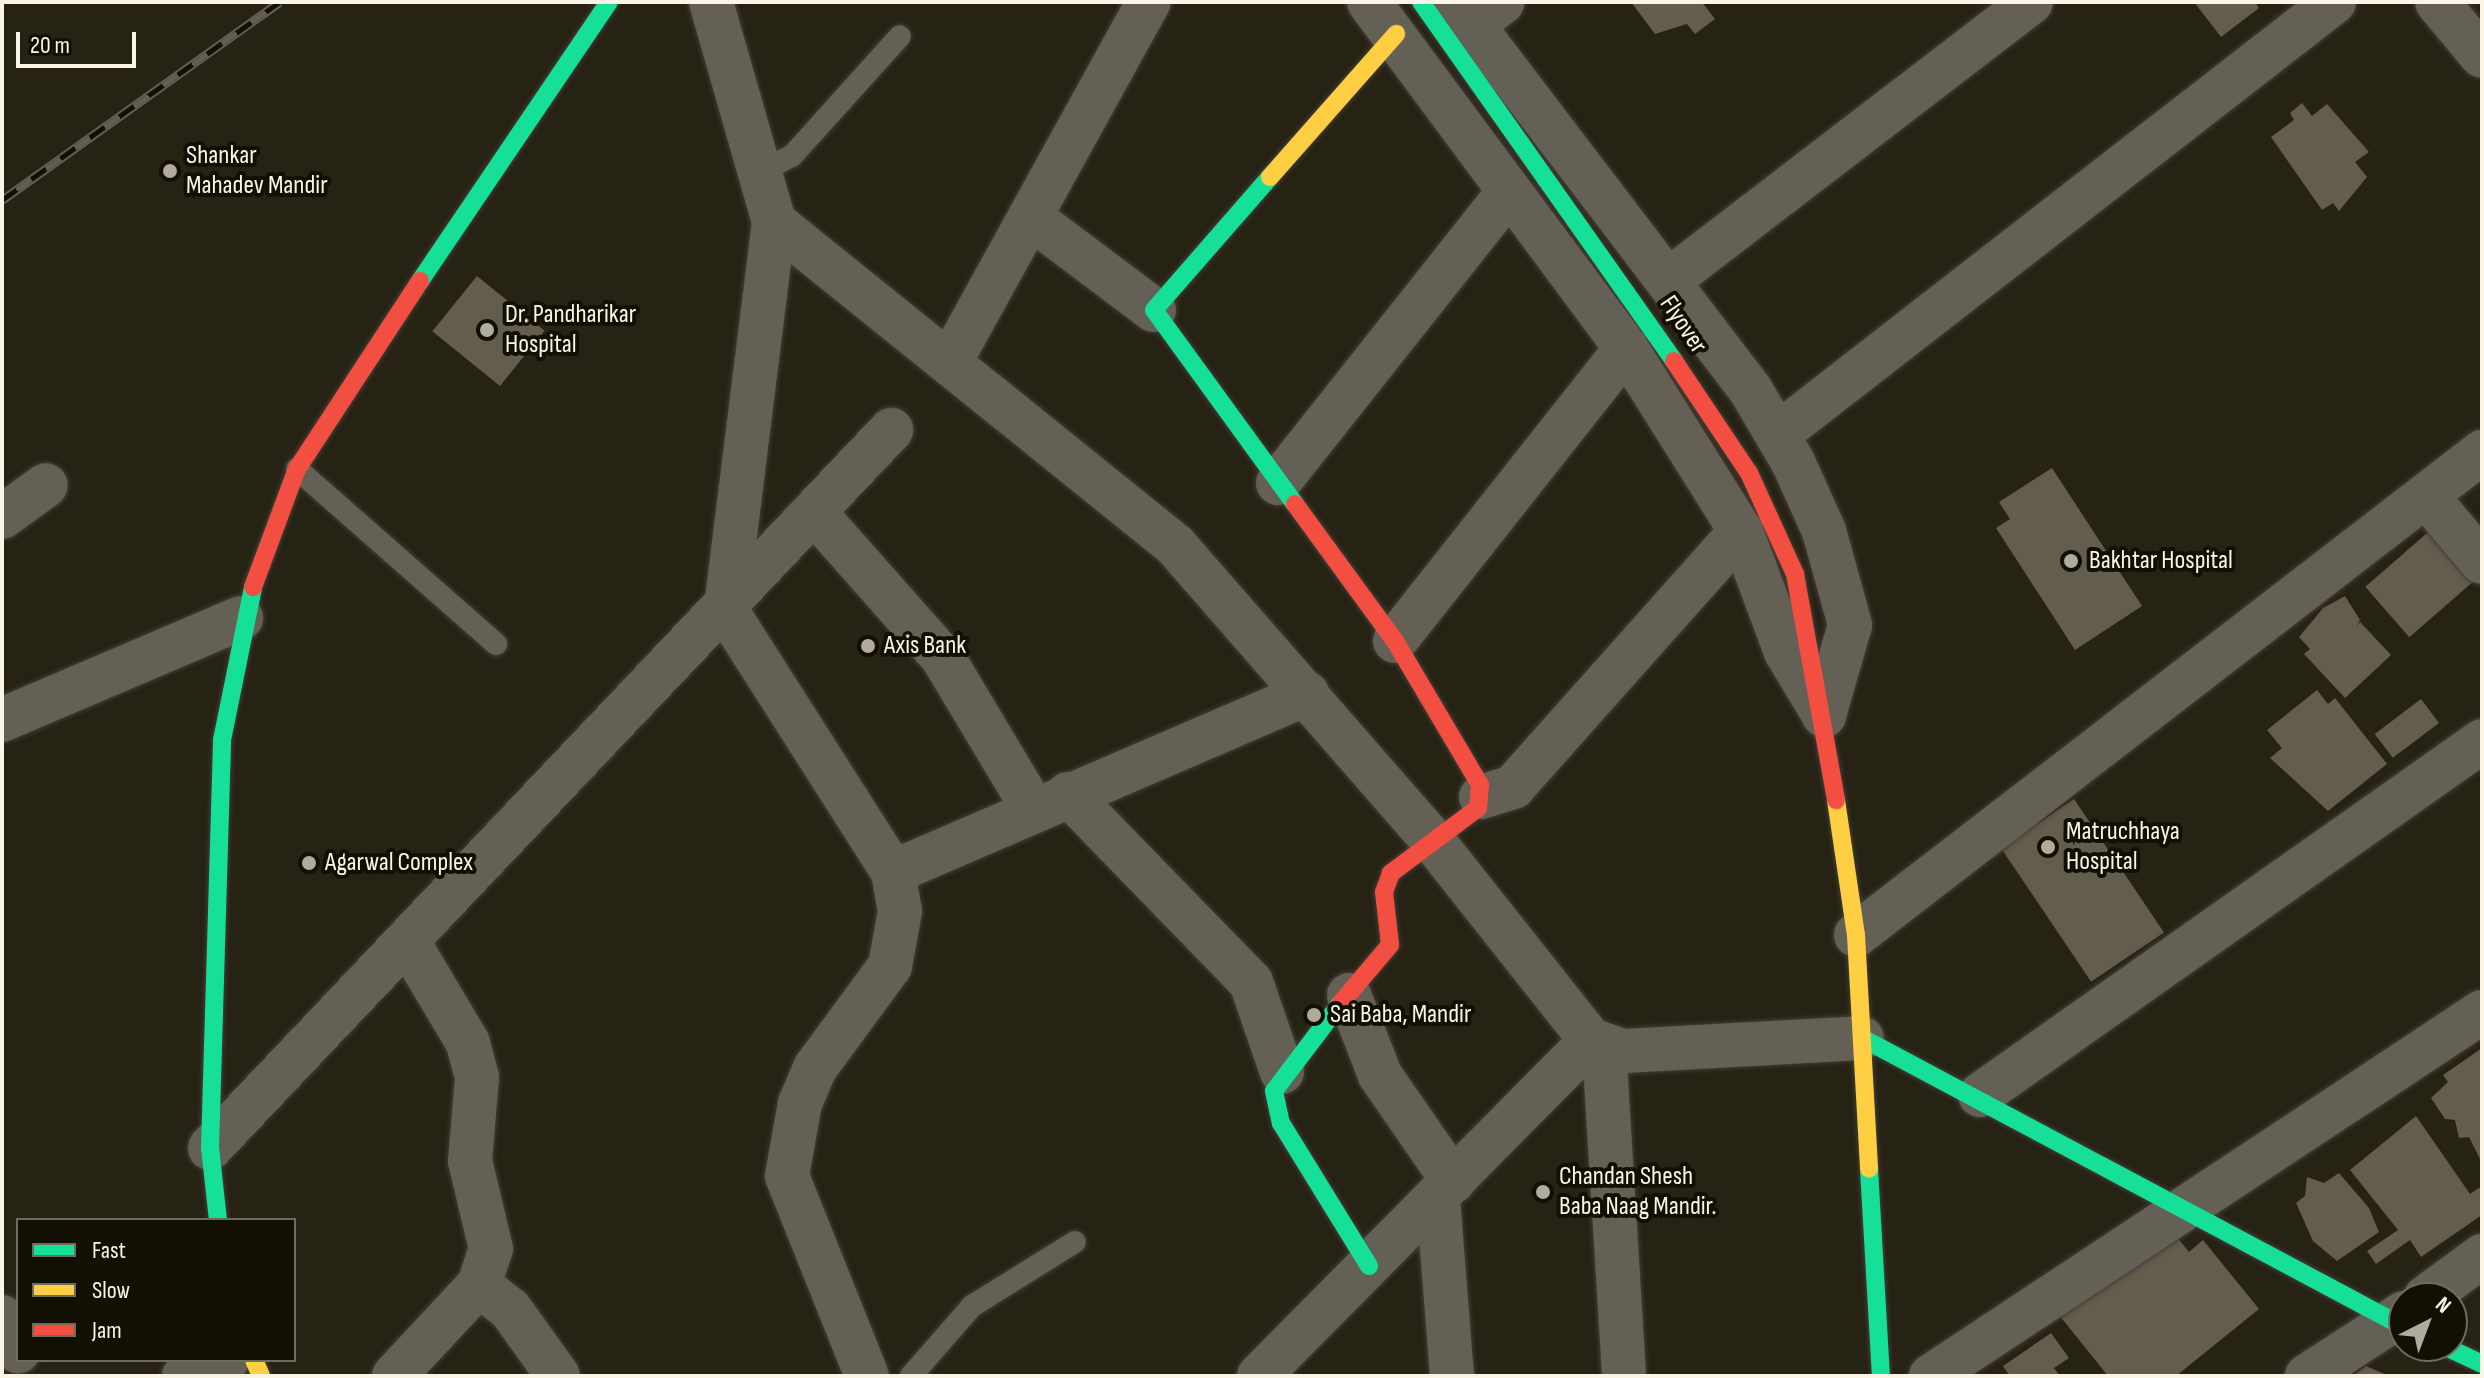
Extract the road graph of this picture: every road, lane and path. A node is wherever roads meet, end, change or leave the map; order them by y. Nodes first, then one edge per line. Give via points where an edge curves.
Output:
1 (609, 2) edge
2 (711, 2) edge
3 (2031, 2) edge
4 (2334, 2) edge
5 (2437, 2) edge
6 (1141, 5) edge
7 (1476, 10) edge
8 (1396, 13) edge
9 (900, 36) dead end
10 (2482, 56) edge
11 (760, 172) junction
12 (1509, 192) junction
13 (1030, 217) junction
14 (774, 222) junction
15 (1669, 280) junction
16 (1154, 310) junction
17 (1626, 348) junction
18 (951, 360) junction
19 (891, 430) dead end
20 (1778, 434) junction
21 (2482, 452) edge
22 (297, 469) junction
23 (1278, 483) junction
24 (46, 485) dead end
25 (2427, 497) junction
26 (814, 512) junction
27 (2, 517) edge
28 (1741, 531) junction
29 (2482, 562) edge
30 (726, 610) junction
31 (241, 618) junction
32 (1395, 641) junction
33 (496, 644) dead end
34 (1307, 694) junction
35 (1824, 715) junction
36 (2, 720) edge
37 (2482, 741) edge
38 (1481, 797) junction
39 (1050, 801) junction
40 (1433, 841) junction
41 (893, 872) junction
42 (1856, 935) junction
43 (408, 942) junction
44 (1349, 995) junction
45 (2482, 1012) edge
46 (1862, 1038) junction
47 (1598, 1044) junction
48 (1282, 1072) junction
49 (1980, 1095) junction
50 (210, 1148) junction
51 (1445, 1189) junction
52 (2192, 1210) junction
53 (218, 1218) edge
54 (1075, 1242) dead end
55 (2482, 1256) edge
56 (1369, 1266) junction
57 (2449, 1282) edge
58 (479, 1285) junction
59 (2388, 1306) edge
60 (2, 1317) edge
61 (2388, 1326) edge
62 (16, 1348) edge
63 (222, 1362) edge
64 (184, 1376) edge
65 (394, 1376) edge
66 (558, 1376) edge
67 (867, 1376) edge
68 (911, 1376) edge
69 (1259, 1376) edge
70 (1452, 1376) edge
71 (1624, 1376) edge
72 (1881, 1376) edge
73 (1931, 1376) edge
74 (2307, 1376) edge

1 - 22 street
2 - 11 street
3 - 15 street
4 - 20 street
5 - 10 street
6 - 13 street
7 - 15 street
8 - 12 street
8 - 16 street
8 - 35 street, Flyover via 1534,153 1749,473 1795,574
9 - 11 lane via 792,156
11 - 14 street
12 - 17 street
12 - 23 street
13 - 16 street
13 - 18 street
14 - 18 street
14 - 30 street
15 - 20 street
16 - 23 street
17 - 28 street
17 - 32 street
18 - 34 street via 1175,545
19 - 26 street
20 - 35 street via 1824,531 1850,625
21 - 25 street
22 - 31 street
22 - 33 lane
23 - 32 street
24 - 27 street
25 - 29 street
25 - 42 street
26 - 30 street
26 - 39 street via 943,658
28 - 35 street via 1786,652
28 - 38 street via 1513,787
30 - 41 street
30 - 43 street
31 - 36 street
31 - 50 street via 222,740
32 - 38 street
34 - 39 street
34 - 40 street
35 - 42 street, Flyover
37 - 49 street
38 - 40 street via 1478,808
39 - 41 street
39 - 48 street via 1251,982
40 - 44 street via 1385,882 1390,945
40 - 47 street
41 - 67 street via 900,911 890,966 815,1068 791,1135 787,1176
42 - 46 street, Flyover
43 - 50 street
43 - 58 street via 468,1043 477,1077 470,1161 491,1249
44 - 48 street
44 - 51 street via 1380,1075
45 - 52 street
46 - 47 street
46 - 49 street
46 - 72 street, Flyover
47 - 51 street
47 - 71 street
48 - 56 street via 1274,1091 1281,1123
49 - 52 street
50 - 53 street
51 - 56 street
51 - 70 street
52 - 59 street
52 - 73 street
54 - 68 lane via 972,1306
55 - 57 street
56 - 69 street
58 - 65 street
58 - 66 street via 510,1309
60 - 62 street
61 - 74 street
63 - 64 street

